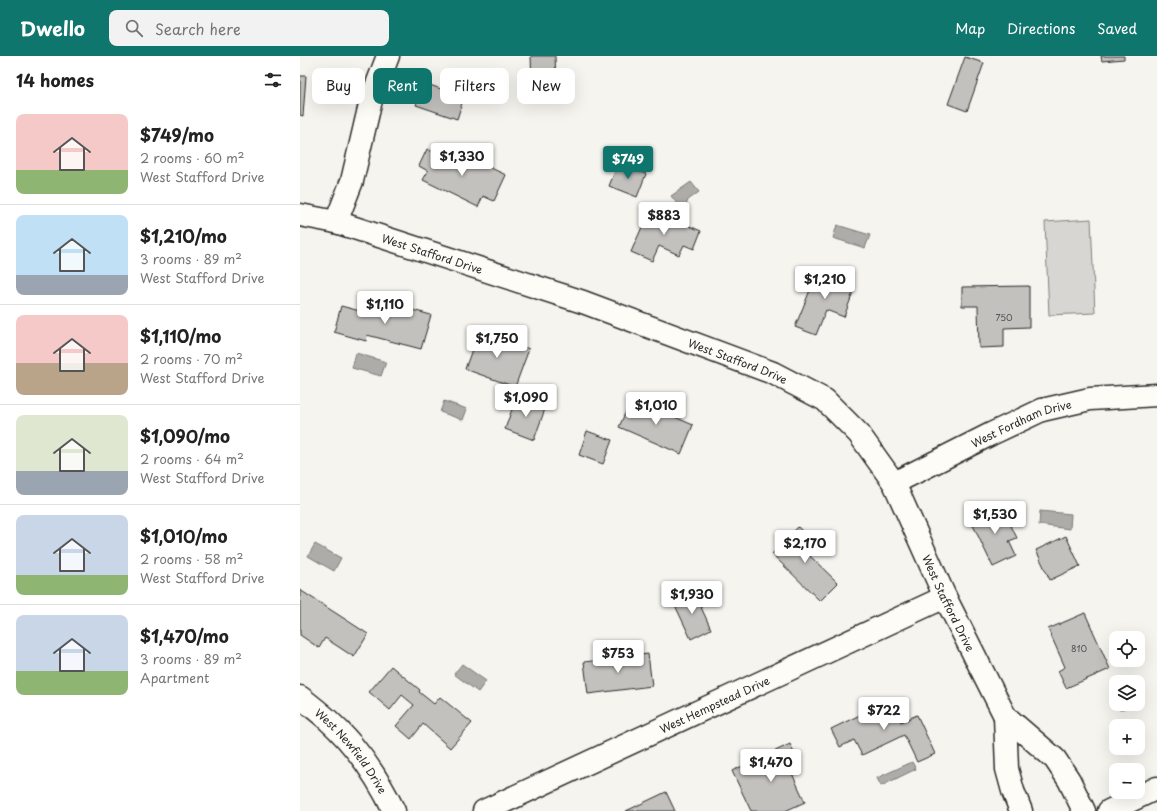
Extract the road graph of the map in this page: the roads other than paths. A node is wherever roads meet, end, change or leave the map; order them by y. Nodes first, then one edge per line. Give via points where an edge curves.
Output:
1 (388, 56) edge
2 (300, 215) edge
3 (336, 222) junction
4 (1157, 395) edge
5 (894, 483) junction
6 (945, 597) junction
7 (300, 697) edge
8 (1005, 716) junction
9 (1157, 788) edge
10 (394, 811) edge
11 (484, 811) edge
12 (1021, 811) edge
13 (1084, 811) edge
14 (1109, 811) edge

1 - 3 street via 371,100 352,181
2 - 3 street, West Stafford Drive
3 - 5 street, West Stafford Drive via 583,302 773,373 825,400 859,434
4 - 5 street, West Fordham Drive via 1090,399 1042,410
5 - 6 street, West Stafford Drive
6 - 8 street, West Stafford Drive
6 - 11 street, West Hempstead Drive
7 - 10 street, West Newfield Drive via 331,722 365,761
8 - 12 street, West Stafford Drive via 1006,769
8 - 13 street, West Stafford Drive via 1055,759
9 - 14 street

